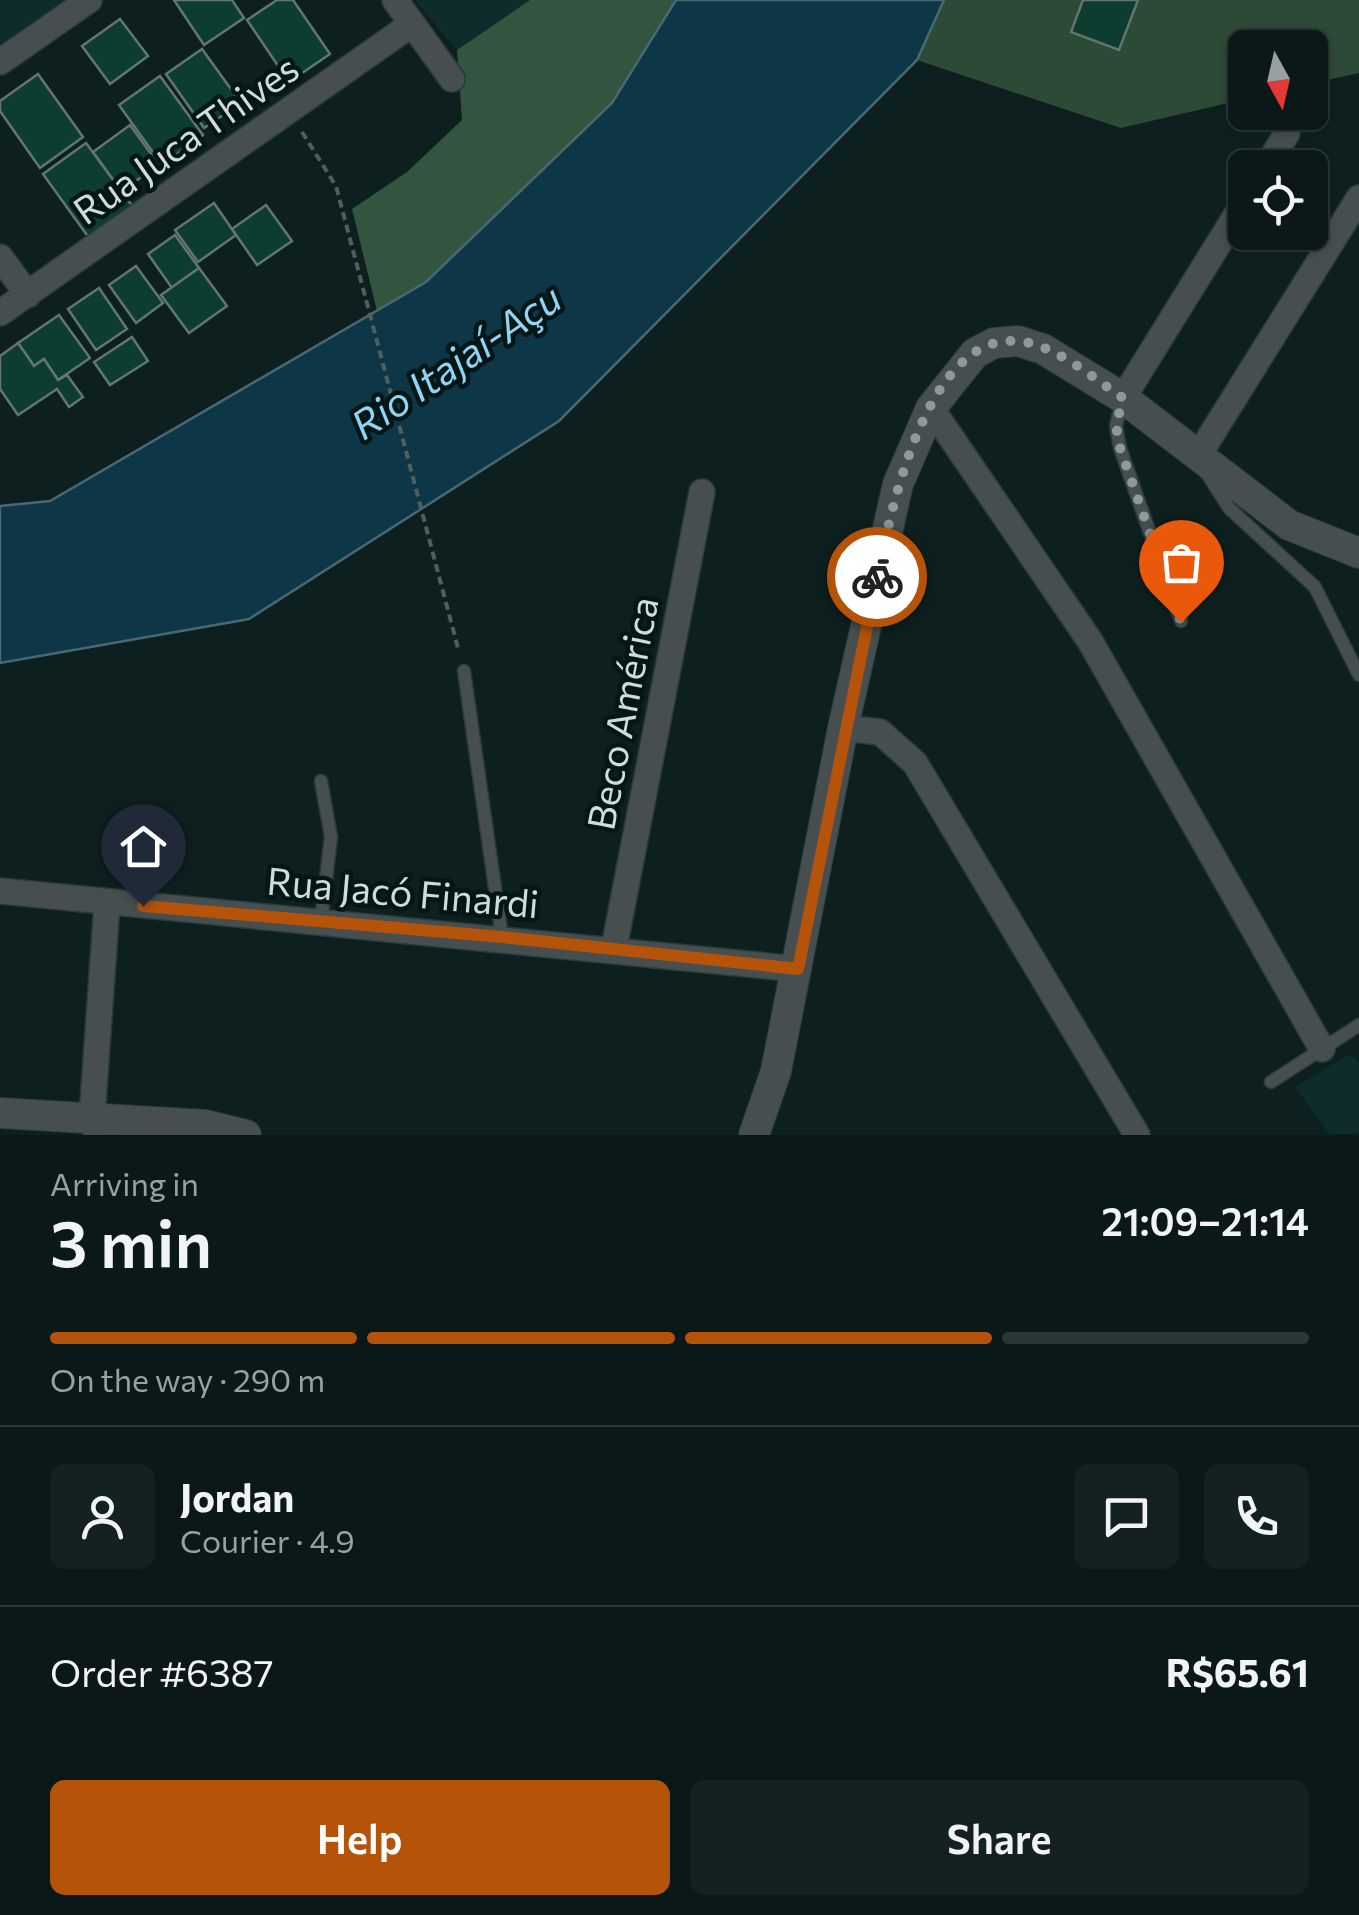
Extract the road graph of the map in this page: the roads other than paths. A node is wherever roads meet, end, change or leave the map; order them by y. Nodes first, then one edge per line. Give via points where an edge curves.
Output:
1 (89, 0) edge
2 (395, 0) edge
3 (412, 24) junction
4 (0, 62) edge
5 (452, 80) dead end
6 (1287, 134) dead end
7 (1277, 150) edge
8 (1359, 198) edge
9 (1228, 228) edge
10 (0, 256) edge
11 (28, 295) junction
12 (0, 313) edge
13 (1123, 398) junction
14 (931, 408) junction
15 (1198, 456) junction
16 (702, 492) dead end
17 (1359, 553) edge
18 (1181, 622) dead end
19 (464, 671) road end
20 (1359, 675) edge
21 (843, 728) junction
22 (321, 781) dead end
23 (0, 892) edge
24 (107, 904) junction
25 (322, 920) junction
26 (502, 937) junction
27 (614, 948) junction
28 (798, 969) junction
29 (1359, 1026) edge
30 (1322, 1049) junction
31 (1271, 1082) dead end
32 (0, 1113) edge
33 (94, 1126) edge
34 (246, 1135) edge
35 (754, 1135) edge
36 (1137, 1135) edge

1 - 4 street
2 - 3 street
3 - 5 street
3 - 11 street, Rua Juca Thives
6 - 7 street
8 - 15 street
9 - 13 street
10 - 11 street
11 - 12 street, Rua Juca Thives
13 - 14 street via 1044,349 1018,341 974,353
13 - 15 street
13 - 18 lane via 1116,426 1120,448
14 - 21 street via 898,484
14 - 30 street via 1090,641
15 - 17 street via 1289,525
15 - 20 lane via 1216,495 1315,587
16 - 27 street, Beco América
19 - 26 lane
21 - 28 street
21 - 36 street via 880,732 916,763
22 - 25 lane via 332,837
23 - 24 street, Rua Jacó Finardi
24 - 25 street, Rua Jacó Finardi
24 - 33 street
25 - 26 street, Rua Jacó Finardi
26 - 27 street, Rua Jacó Finardi
27 - 28 street, Rua Jacó Finardi
28 - 35 street
29 - 30 lane
30 - 31 lane
32 - 33 street
33 - 34 street via 206,1125

